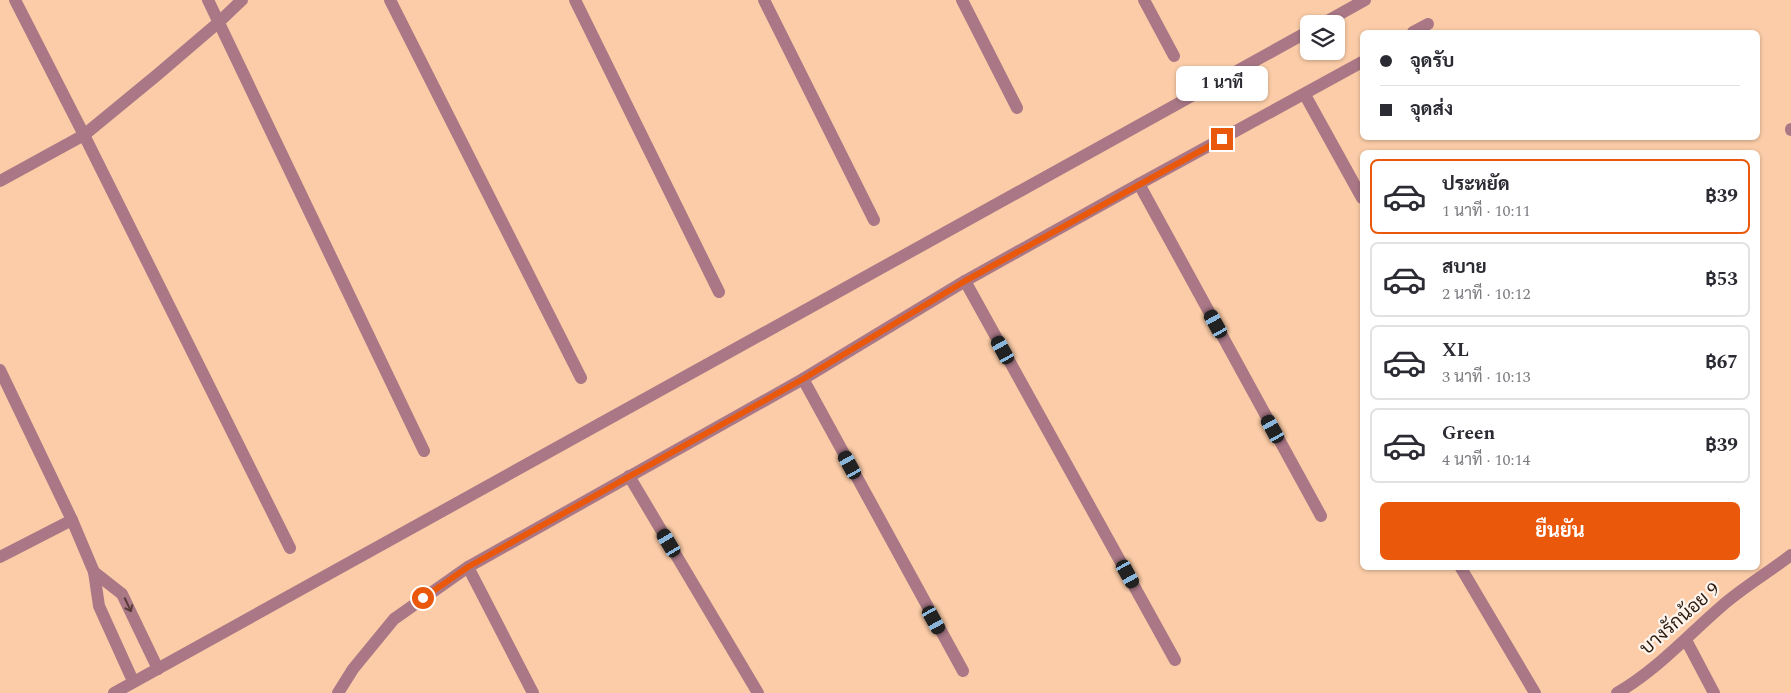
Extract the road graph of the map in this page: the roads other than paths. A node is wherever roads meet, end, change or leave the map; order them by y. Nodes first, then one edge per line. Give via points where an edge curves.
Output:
1 (15, 0) edge
2 (208, 0) edge
3 (242, 0) edge
4 (390, 0) edge
5 (575, 0) edge
6 (764, 0) edge
7 (962, 0) edge
8 (1144, 0) edge
9 (1365, 0) edge
10 (1338, 15) edge
11 (219, 22) junction
12 (1428, 24) dead end
13 (1417, 30) edge
14 (1300, 36) edge
15 (1174, 56) dead end
16 (1360, 63) edge
17 (1305, 95) junction
18 (1017, 108) dead end
19 (84, 135) junction
20 (0, 181) edge
21 (1139, 184) junction
22 (1360, 194) edge
23 (874, 220) dead end
24 (965, 281) junction
25 (719, 292) dead end
26 (0, 370) edge
27 (581, 378) dead end
28 (803, 379) junction
29 (424, 451) dead end
30 (629, 476) junction
31 (1321, 516) dead end
32 (72, 520) junction
33 (290, 548) dead end
34 (1791, 555) edge
35 (0, 557) edge
36 (468, 567) junction
37 (1462, 570) edge
38 (94, 572) junction
39 (1686, 640) junction
40 (1175, 660) dead end
41 (158, 669) junction
42 (963, 672) dead end
43 (133, 681) junction
44 (114, 693) edge
45 (338, 693) edge
46 (533, 693) edge
47 (758, 693) edge
48 (1535, 693) edge
49 (1617, 693) edge
50 (1714, 693) edge

1 - 19 street
2 - 11 street
3 - 11 street
4 - 27 street
5 - 25 street
6 - 23 street
7 - 18 street
8 - 15 street
9 - 10 street
11 - 19 street
11 - 29 street
12 - 13 street
14 - 41 street
16 - 17 street
17 - 21 street
17 - 22 street
19 - 20 street
19 - 33 street
21 - 24 street
21 - 31 street
24 - 28 street
24 - 40 street
26 - 32 street
28 - 30 street
28 - 42 street
30 - 36 street
30 - 47 street
32 - 35 street
32 - 38 street
34 - 39 street, บางรักน้อย 9 via 1724,604
36 - 45 street via 394,619
36 - 46 street
37 - 48 street
38 -> 41 street via 122,594
38 - 43 street via 99,606
39 - 49 street, บางรักน้อย 9
39 - 50 street
41 - 43 street
43 - 44 street

